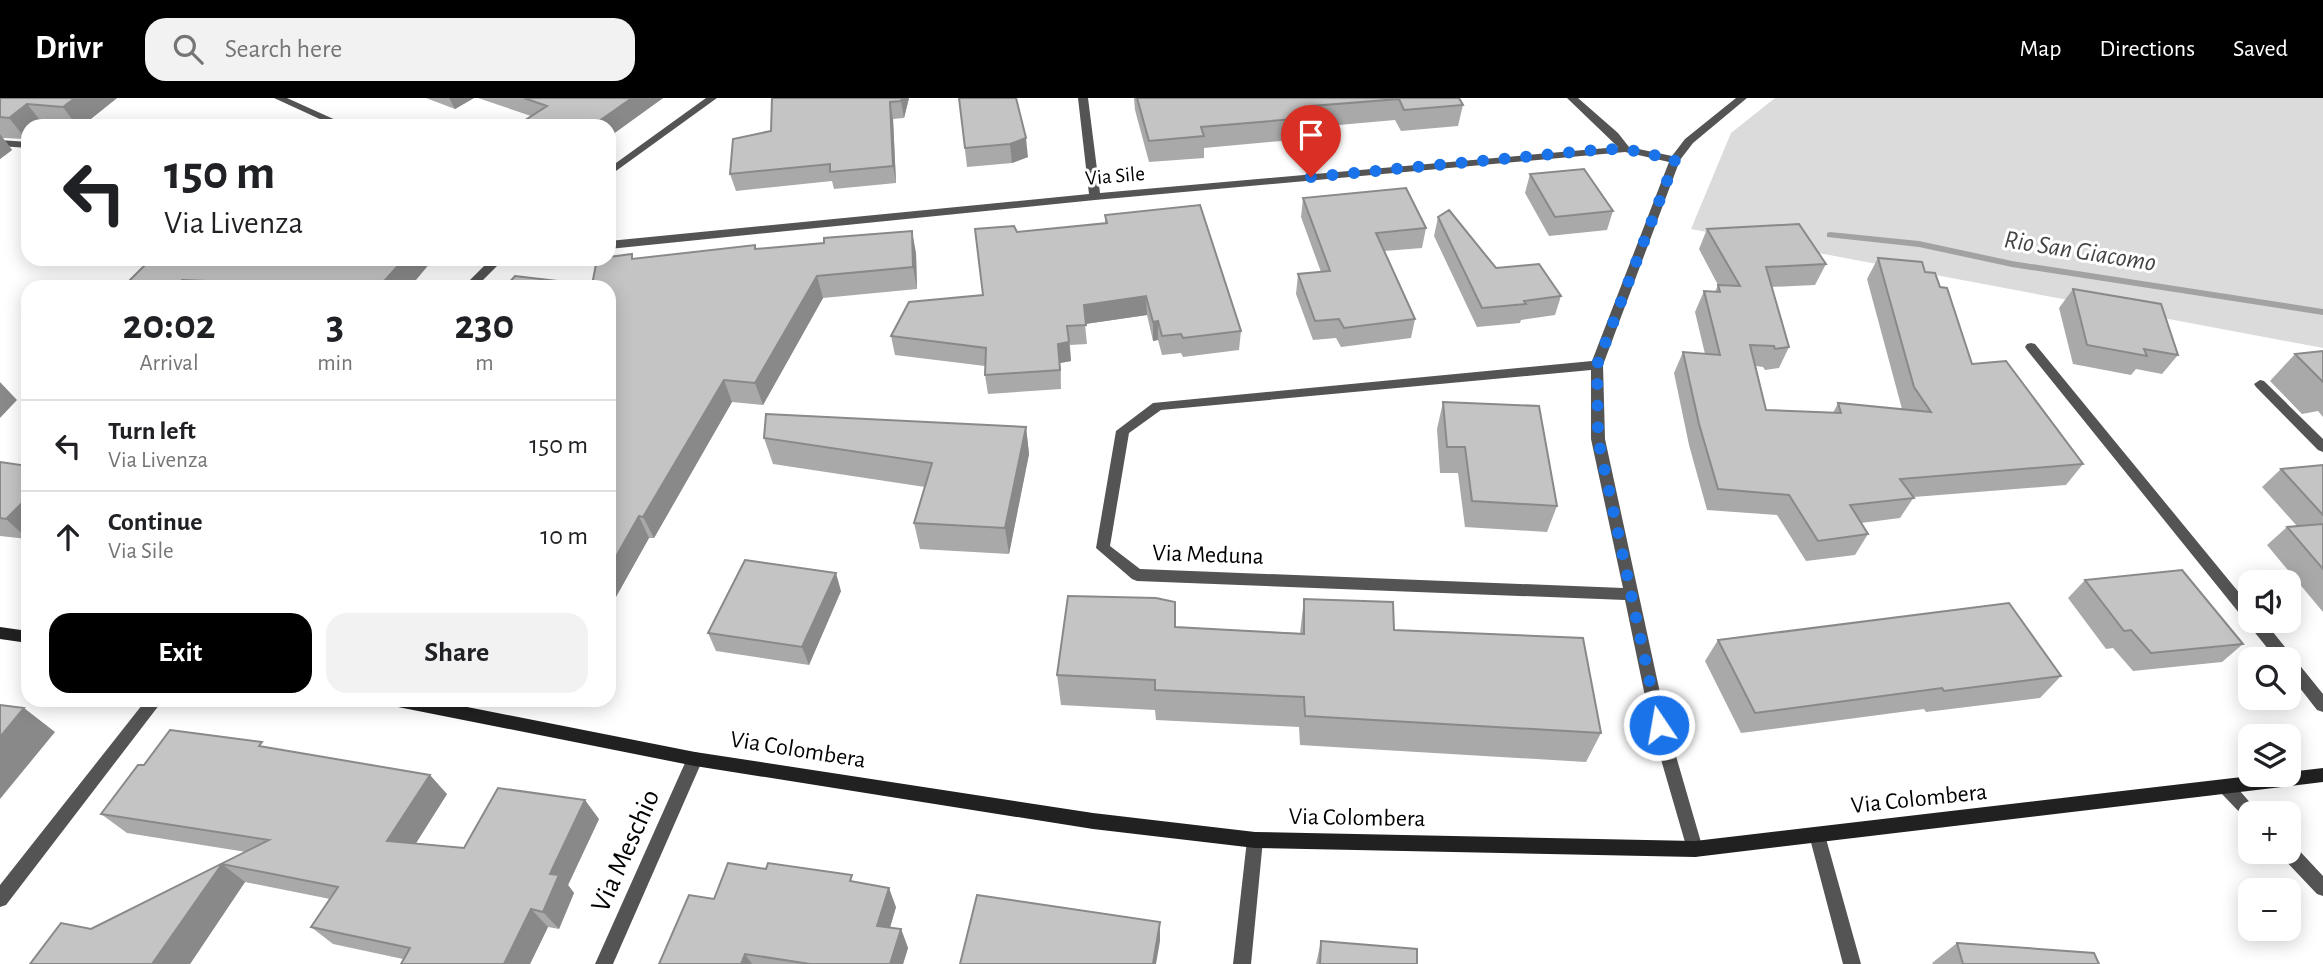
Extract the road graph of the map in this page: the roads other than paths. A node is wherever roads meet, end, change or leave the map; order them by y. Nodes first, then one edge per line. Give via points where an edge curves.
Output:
1 (279, 98) edge
2 (712, 98) edge
3 (1083, 98) edge
4 (1572, 98) edge
5 (1742, 98) edge
6 (328, 119) edge
7 (0, 143) edge
8 (21, 144) edge
9 (1625, 149) junction
10 (1675, 160) junction
11 (616, 168) edge
12 (1095, 197) junction
13 (616, 244) edge
14 (491, 266) edge
15 (476, 280) edge
16 (2031, 348) dead end
17 (1597, 365) junction
18 (2260, 384) dead end
19 (2323, 447) edge
20 (1629, 594) junction
21 (2238, 601) edge
22 (0, 633) edge
23 (2265, 633) edge
24 (21, 636) edge
25 (2276, 647) edge
26 (2301, 678) edge
27 (2323, 705) edge
28 (150, 707) edge
29 (433, 707) edge
30 (695, 759) junction
31 (2323, 775) edge
32 (2227, 788) junction
33 (2240, 801) edge
34 (1817, 835) junction
35 (1255, 840) junction
36 (1695, 849) junction
37 (2300, 864) edge
38 (2323, 888) edge
39 (0, 899) edge
40 (604, 964) edge
41 (1242, 964) edge
42 (1852, 964) edge

1 - 6 street
2 - 11 street
3 - 12 street
4 - 9 street
5 - 10 street via 1689,141
7 - 8 street
9 - 10 street, Via Sile
9 - 12 street, Via Sile
10 - 17 street
12 - 13 street, Via Sile
14 - 15 street
16 - 21 street
17 - 20 street via 1598,439
17 - 20 street, Via Meduna via 1158,406 1123,430 1103,548 1137,575
18 - 19 street
20 - 36 street via 1659,725
22 - 24 street
23 - 25 street
26 - 27 street
28 - 39 street
29 - 30 street, Via Colombera
30 - 35 street, Via Colombera via 1094,821
30 - 40 street, Via Meschio
31 - 32 street, Via Colombera
32 - 33 street
32 - 34 street, Via Colombera
34 - 36 street, Via Colombera
34 - 42 street
35 - 36 street, Via Colombera
35 - 41 street
37 - 38 street

